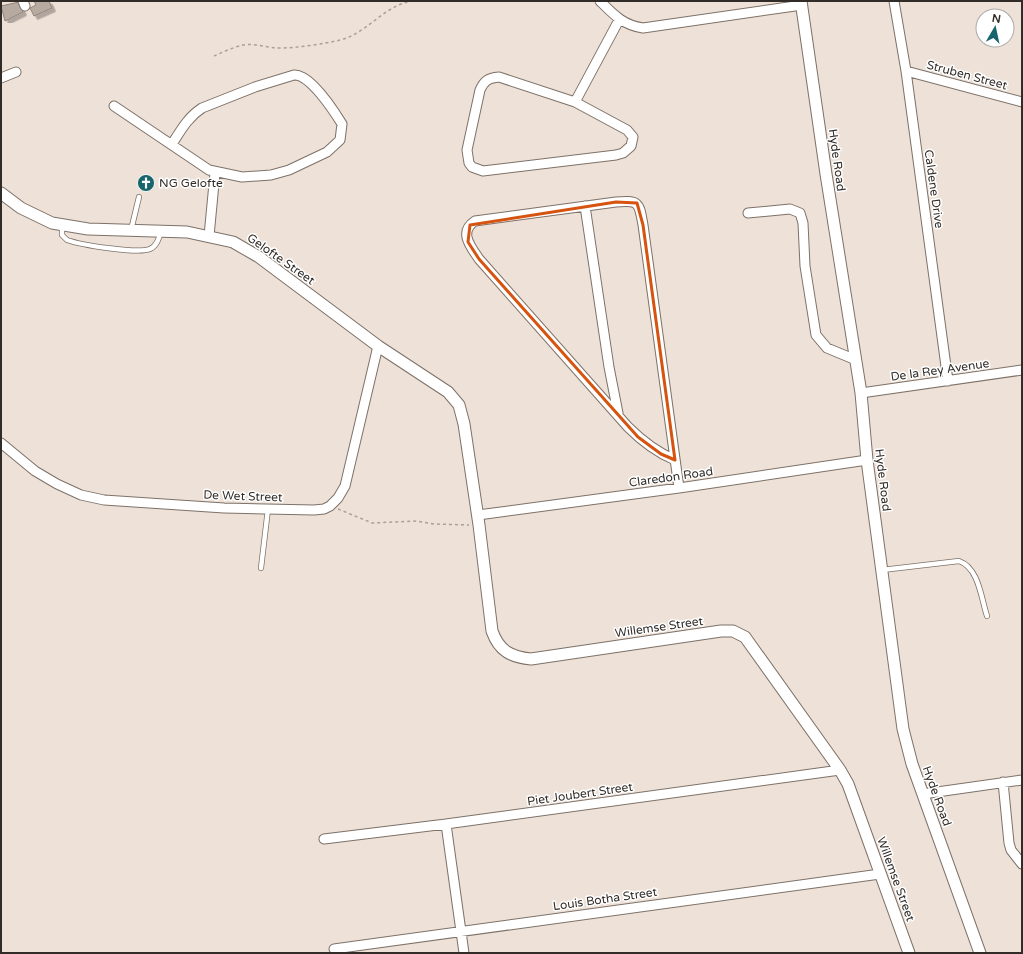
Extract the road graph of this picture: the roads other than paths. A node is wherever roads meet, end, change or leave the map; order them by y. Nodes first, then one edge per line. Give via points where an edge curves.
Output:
1 (600, 1) edge
2 (894, 1) edge
3 (802, 3) edge
4 (619, 20) junction
5 (906, 71) junction
6 (16, 72) dead end
7 (1, 78) edge
8 (575, 102) junction
9 (1022, 102) edge
10 (114, 106) dead end
11 (172, 144) junction
12 (215, 173) junction
13 (1, 193) edge
14 (139, 197) dead end
15 (585, 206) junction
16 (748, 213) dead end
17 (62, 225) junction
18 (131, 230) junction
19 (161, 231) junction
20 (208, 236) junction
21 (378, 346) junction
22 (856, 360) junction
23 (1022, 370) edge
24 (948, 381) junction
25 (434, 383) joint
26 (861, 393) junction
27 (618, 415) junction
28 (1, 443) edge
29 (675, 460) junction
30 (867, 460) junction
31 (679, 488) junction
32 (268, 509) junction
33 (478, 520) junction
34 (261, 568) dead end
35 (882, 570) junction
36 (987, 616) dead end
37 (840, 770) junction
38 (1022, 780) edge
39 (1003, 782) junction
40 (923, 794) junction
41 (446, 824) junction
42 (324, 839) dead end
43 (1022, 864) edge
44 (880, 874) junction
45 (461, 931) junction
46 (334, 949) dead end
47 (464, 953) edge
48 (909, 953) edge
49 (980, 953) edge

1 - 4 street
2 - 5 street, Caldene Drive
3 - 4 street via 649,27 634,27
3 - 22 street, Hyde Road
4 - 8 street
5 - 9 street, Struben Street
5 - 24 street, Caldene Drive
6 - 7 street
8 - 8 street via 499,77 489,78 480,90 467,150 472,167 483,171 616,155 629,149 633,142 630,133
10 - 11 street
11 - 12 street
11 - 12 street via 185,123 202,108 294,75 300,75 308,80 342,124 341,137 336,144 316,158 289,170 242,177
12 - 20 street
13 - 17 street, Gelofte Street via 21,208
14 - 18 lane
15 - 27 street
15 - 27 street via 475,222 470,225 466,235 479,259
15 - 29 street via 633,201 640,208
16 - 22 street via 790,209 800,213 816,335 827,348
17 - 18 street, Gelofte Street via 88,229
17 - 19 lane via 62,235 67,240 138,251 154,246
18 - 19 street, Gelofte Street
19 - 20 street, Gelofte Street
20 - 21 street, Gelofte Street via 233,242 245,248
21 - 25 street, Gelofte Street
21 - 32 street, De Wet Street via 345,486 338,498 324,509
22 - 26 street, Hyde Road
23 - 24 street, De la Rey Avenue
24 - 26 street, De la Rey Avenue
25 - 33 street, Willemse Street via 456,399 461,410
26 - 30 street, Hyde Road
27 - 29 street via 648,446
28 - 32 street, De Wet Street via 35,471 81,495 134,503
29 - 31 street
30 - 31 street, Claredon Road
30 - 35 street, Hyde Road
31 - 33 street, Claredon Road
32 - 34 lane
33 - 37 street, Willemse Street via 492,631 499,646 508,654 531,659 721,631 738,633 745,636
35 - 36 lane via 959,561 967,564 973,570
35 - 40 street, Hyde Road via 903,729
37 - 41 street, Piet Joubert Street
37 - 44 street, Willemse Street via 853,795
38 - 39 street
39 - 40 street
39 - 43 street via 1008,843
40 - 49 street, Hyde Road
41 - 42 street, Piet Joubert Street
41 - 45 street
44 - 45 street, Louis Botha Street
44 - 48 street, Willemse Street
45 - 46 street, Louis Botha Street
45 - 47 street

